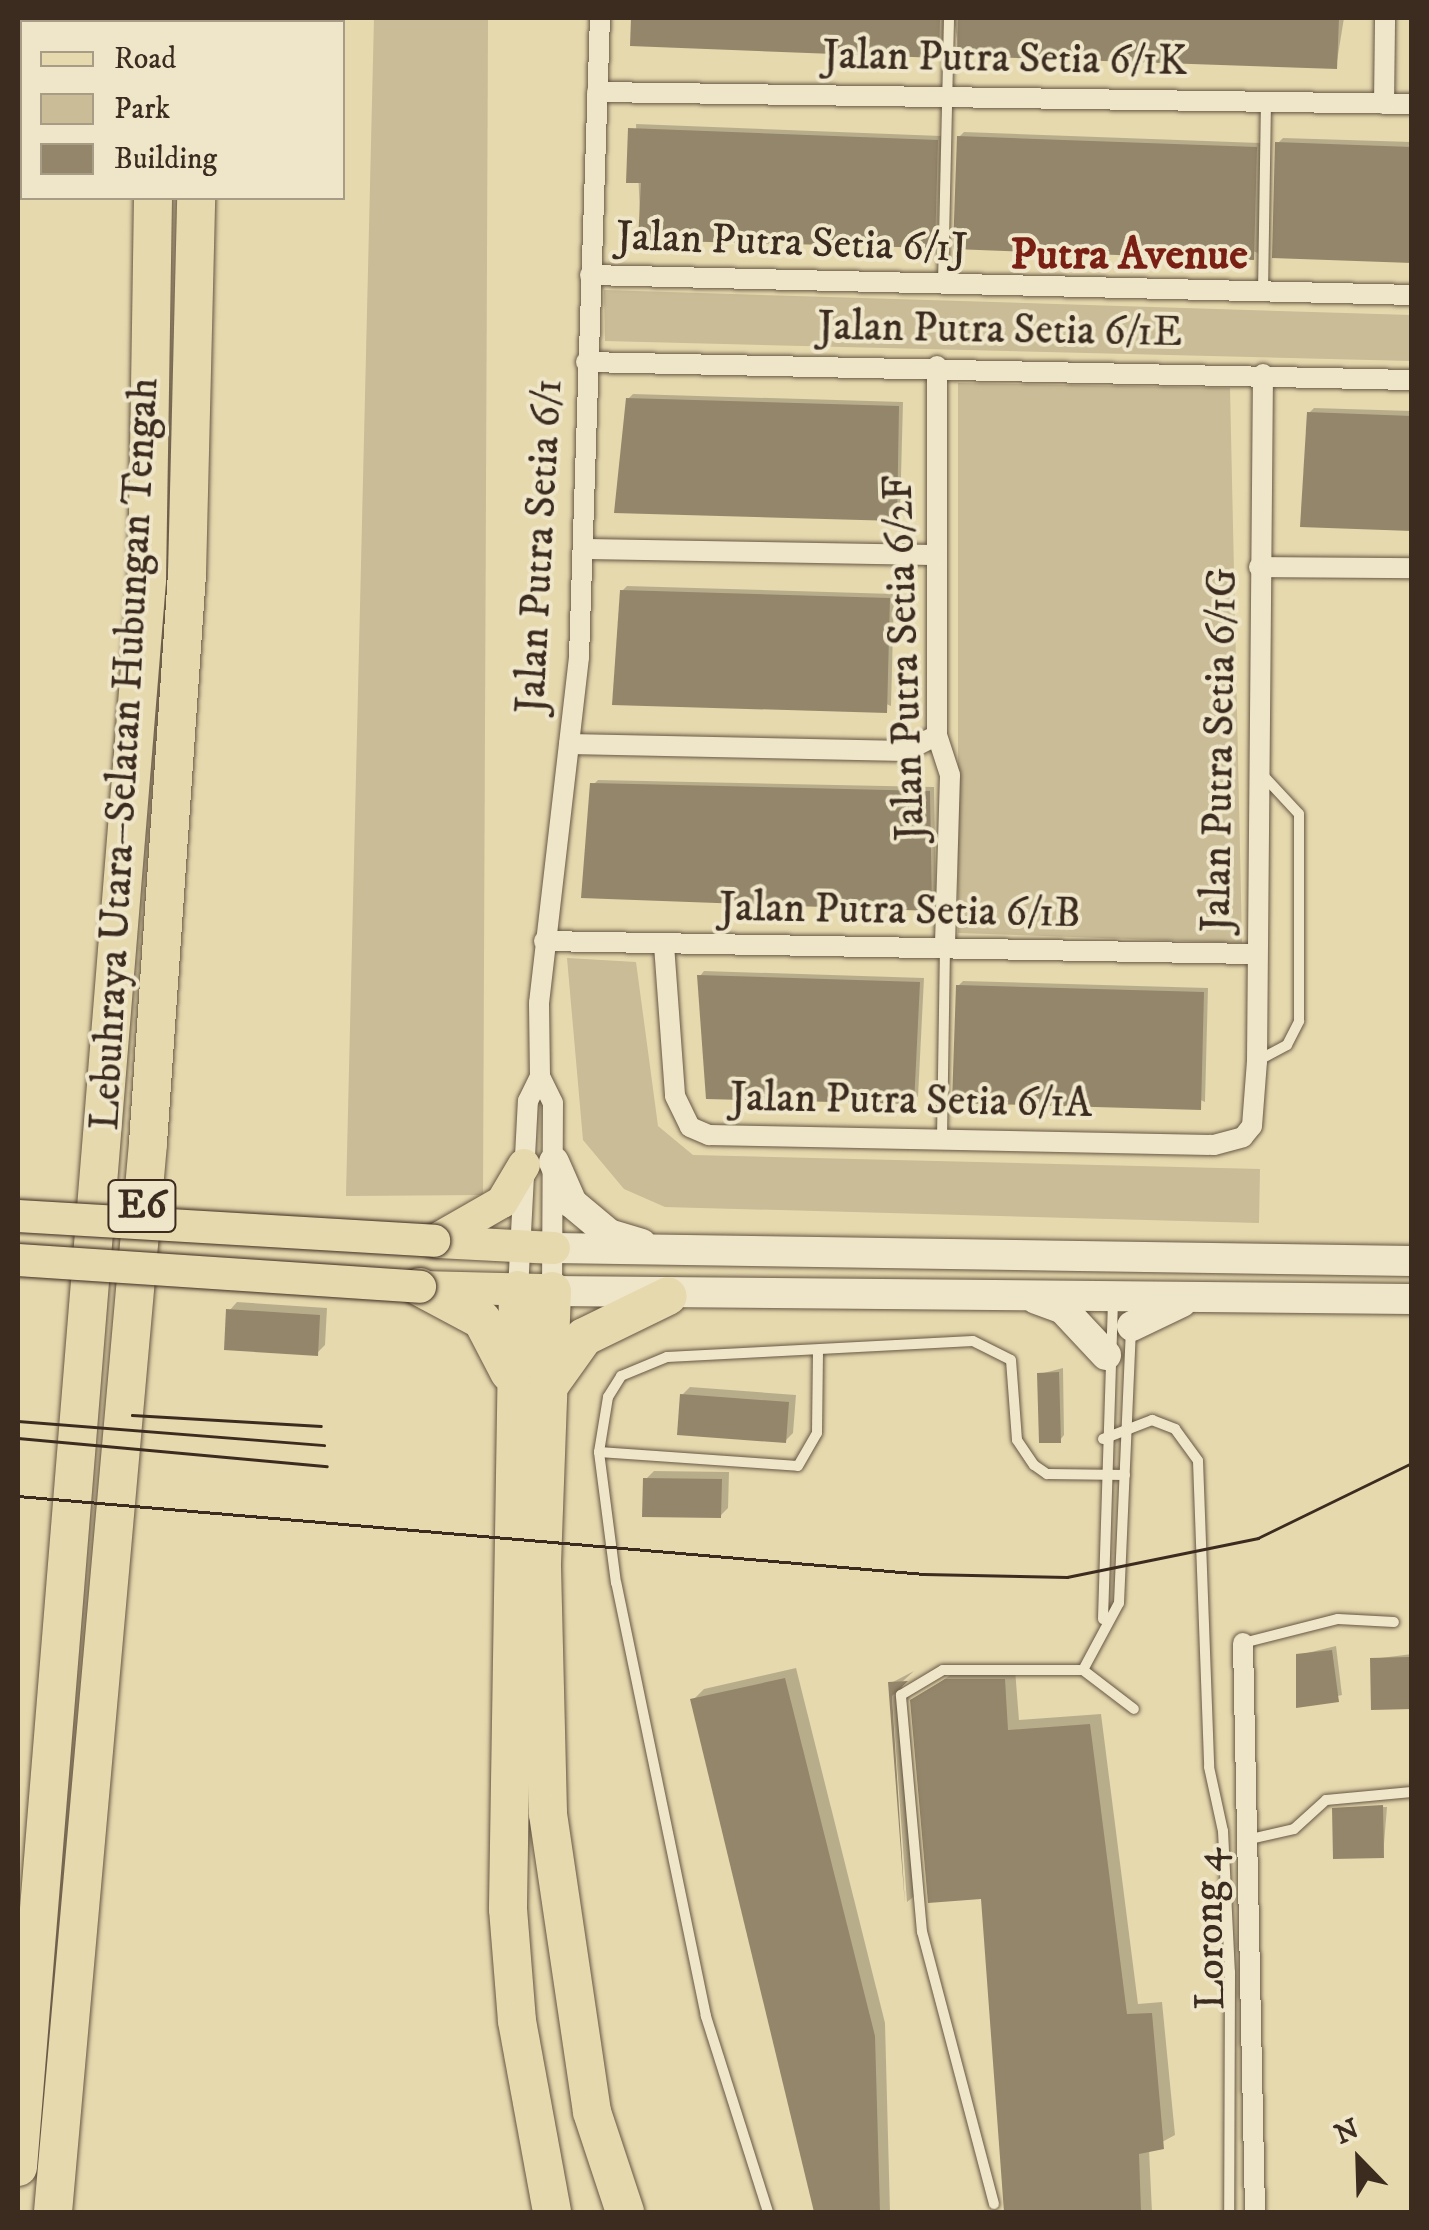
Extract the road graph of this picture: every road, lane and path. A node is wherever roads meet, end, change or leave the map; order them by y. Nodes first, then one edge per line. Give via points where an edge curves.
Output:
1 (600, 18) edge
2 (949, 18) edge
3 (1385, 18) edge
4 (598, 92) junction
5 (947, 97) junction
6 (1266, 100) junction
7 (1384, 104) junction
8 (1412, 104) edge
9 (153, 200) edge
10 (196, 200) edge
11 (590, 274) junction
12 (942, 284) junction
13 (1263, 292) junction
14 (1412, 296) edge
15 (586, 362) junction
16 (937, 366) junction
17 (1263, 374) junction
18 (1412, 380) edge
19 (584, 549) junction
20 (937, 554) junction
21 (1260, 567) junction
22 (1412, 568) edge
23 (937, 735) junction
24 (568, 744) junction
25 (1259, 771) junction
26 (544, 941) junction
27 (664, 945) junction
28 (945, 948) junction
29 (1256, 954) junction
30 (1257, 1061) junction
31 (540, 1076) junction
32 (1252, 1126) joint
33 (942, 1138) junction
34 (540, 1164) junction
35 (18, 1216) edge
36 (434, 1241) junction
37 (520, 1246) junction
38 (554, 1248) junction
39 (678, 1254) junction
40 (1076, 1258) junction
41 (1164, 1258) junction
42 (18, 1260) edge
43 (1412, 1262) edge
44 (420, 1287) junction
45 (535, 1290) junction
46 (1024, 1294) junction
47 (1117, 1294) junction
48 (1204, 1295) junction
49 (668, 1296) junction
50 (1412, 1299) edge
51 (1132, 1326) junction
52 (818, 1350) junction
53 (1106, 1355) junction
54 (531, 1390) junction
55 (1127, 1423) junction
56 (1103, 1440) junction
57 (599, 1452) junction
58 (1102, 1475) junction
59 (1125, 1475) junction
60 (1103, 1620) junction
61 (1394, 1622) dead end
62 (1243, 1643) joint
63 (1083, 1670) junction
64 (1134, 1709) dead end
65 (1412, 1792) edge
66 (1246, 1840) junction
67 (18, 2166) edge
68 (994, 2204) dead end
69 (53, 2212) edge
70 (552, 2212) edge
71 (625, 2212) edge
72 (768, 2212) edge
73 (1229, 2212) edge
74 (1255, 2212) edge

1 - 4 street, Jalan Putra Setia 6/1
2 - 5 lane
3 - 7 street
4 - 5 street, Jalan Putra Setia 6/1K
4 - 11 street, Jalan Putra Setia 6/1
5 - 6 street, Jalan Putra Setia 6/1K
5 - 12 lane
6 - 7 street, Jalan Putra Setia 6/1K
6 - 13 lane
7 - 8 street, Jalan Putra Setia 6/1K
9 - 67 highway, Lebuhraya Utara–Selatan Hubungan Tengah / E6 via 147,580
10 - 69 highway, Lebuhraya Utara–Selatan Hubungan Tengah / E6 via 187,574 148,1143
11 - 12 street, Jalan Putra Setia 6/1J
11 - 15 street, Jalan Putra Setia 6/1
12 - 13 street, Jalan Putra Setia 6/1J
13 - 14 street, Jalan Putra Setia 6/1J
15 - 16 street, Jalan Putra Setia 6/1E
15 - 19 street, Jalan Putra Setia 6/1
16 - 17 street, Jalan Putra Setia 6/1E
16 - 20 street, Jalan Putra Setia 6/2F
17 - 18 street, Jalan Putra Setia 6/1E
17 - 21 street, Jalan Putra Setia 6/1G
19 - 20 street
19 - 24 street, Jalan Putra Setia 6/1
20 - 23 street, Jalan Putra Setia 6/2F
21 - 22 street
21 - 25 street, Jalan Putra Setia 6/1G
23 - 24 street via 906,751
23 - 28 street, Jalan Putra Setia 6/2F via 950,776
24 - 26 street, Jalan Putra Setia 6/1
25 - 29 street, Jalan Putra Setia 6/1G
25 - 30 lane via 1299,814 1300,1021 1287,1045
26 - 27 street, Jalan Putra Setia 6/1B
26 - 31 street, Jalan Putra Setia 6/1
27 - 28 street, Jalan Putra Setia 6/1B
27 - 33 street, Jalan Putra Setia 6/1A via 674,1096 690,1127
28 - 29 street, Jalan Putra Setia 6/1B
28 - 33 lane
29 - 30 street, Jalan Putra Setia 6/1G
30 - 32 street, Jalan Putra Setia 6/1G
31 - 34 street via 528,1101
31 - 34 street via 553,1103
32 - 33 street, Jalan Putra Setia 6/1A via 1214,1145
34 - 36 main road via 502,1202
34 - 37 street
34 - 38 street
34 - 39 main road via 609,1234
35 - 36 main road, bridge
36 - 37 main road
37 - 38 main road
37 - 45 street
38 - 39 main road
38 - 45 street
39 - 40 main road
40 - 41 main road
40 - 47 main road
41 - 43 main road
41 - 47 main road
42 - 44 main road, bridge
44 - 45 main road
44 - 54 highway via 470,1310 495,1334
45 - 49 main road
45 - 54 highway
46 - 47 main road
46 - 49 main road
46 - 53 main road via 1063,1310
47 - 48 main road
47 - 51 lane via 1132,1309
47 - 53 lane
48 - 50 main road
48 - 51 main road
49 - 54 highway via 584,1338
51 - 55 lane
52 - 57 lane via 642,1364 608,1398
52 - 57 lane via 817,1433 798,1466
52 - 58 lane via 993,1345 1011,1360 1024,1454 1047,1474
53 - 56 lane
54 - 70 highway via 508,1909 517,2021
54 - 71 highway via 548,1814 592,2112
55 - 56 lane
55 - 59 lane
55 - 73 lane via 1175,1429 1198,1461 1209,1767 1223,1831 1230,1972
56 - 58 lane
57 - 72 lane via 616,1583 706,2016
58 - 59 lane
58 - 60 lane
59 - 60 lane via 1118,1603
60 - 63 lane
61 - 62 lane via 1338,1619
62 - 66 street, Lorong 4
63 - 64 lane
63 - 68 lane via 942,1670 901,1695 922,1932
65 - 66 lane via 1326,1800 1294,1829
66 - 74 street, Lorong 4

